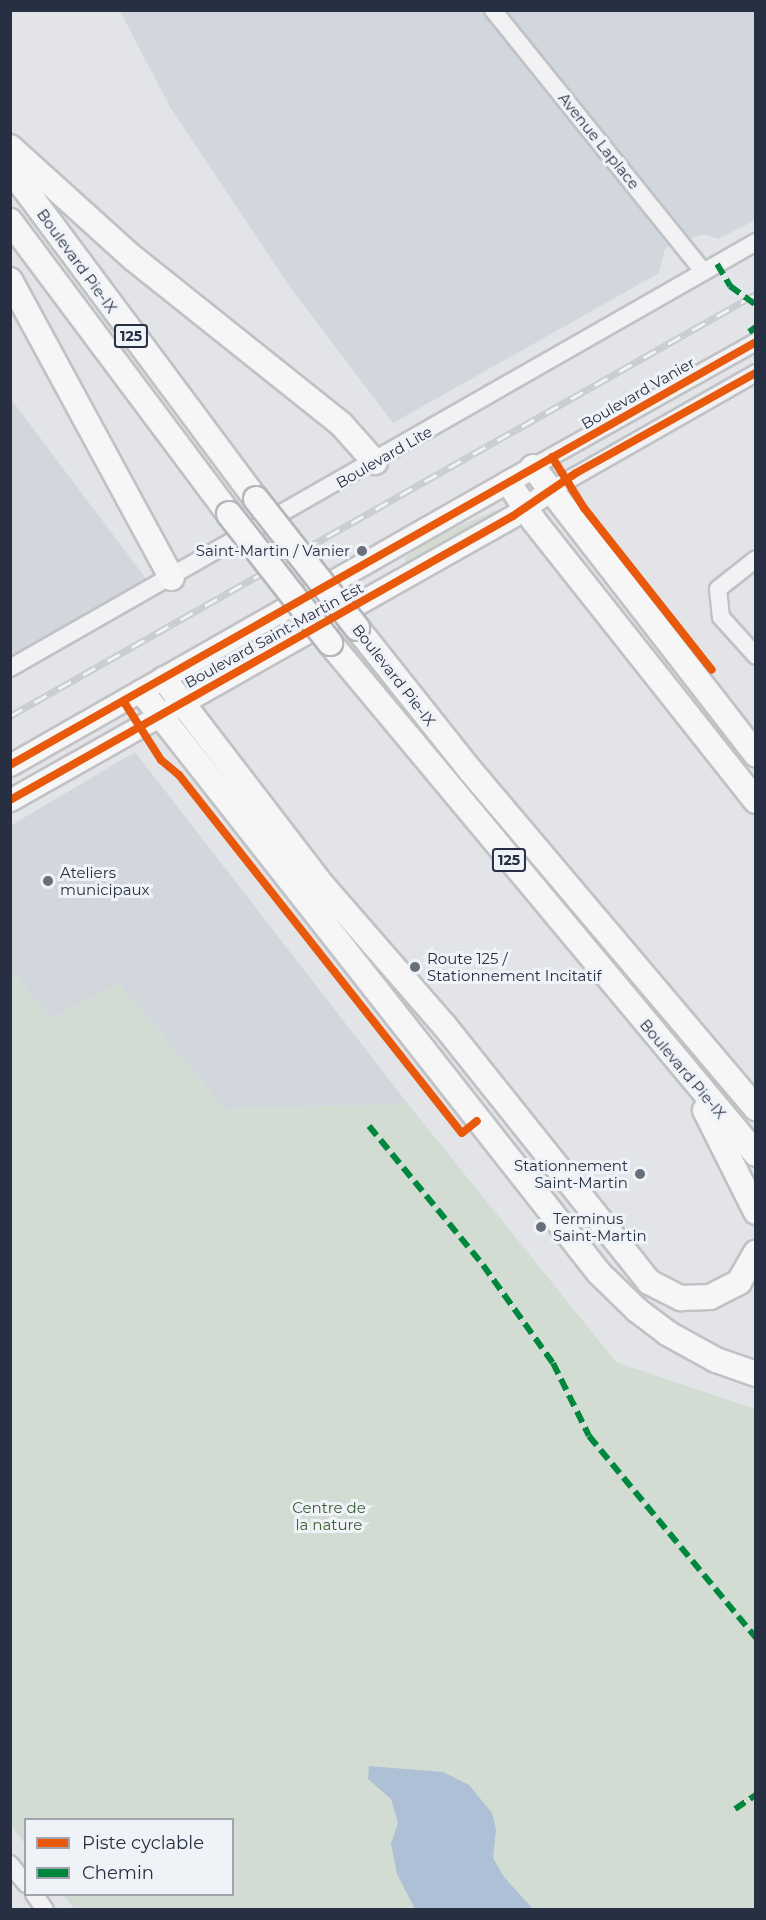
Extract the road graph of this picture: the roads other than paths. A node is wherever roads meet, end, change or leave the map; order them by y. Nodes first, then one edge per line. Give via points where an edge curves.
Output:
1 (493, 10) edge
2 (10, 147) edge
3 (10, 169) edge
4 (10, 221) edge
5 (756, 242) edge
6 (704, 272) junction
7 (10, 280) edge
8 (756, 342) edge
9 (756, 373) edge
10 (375, 462) junction
11 (533, 467) junction
12 (508, 483) junction
13 (549, 491) junction
14 (525, 508) junction
15 (756, 559) edge
16 (172, 578) junction
17 (756, 656) edge
18 (10, 668) edge
19 (164, 679) junction
20 (142, 692) junction
21 (180, 703) junction
22 (158, 716) junction
23 (756, 755) edge
24 (10, 765) edge
25 (10, 800) edge
26 (756, 801) edge
27 (687, 1076) junction
28 (756, 1108) edge
29 (756, 1154) edge
30 (756, 1212) edge
31 (756, 1252) edge
32 (756, 1374) edge
33 (10, 1864) edge
34 (24, 1882) edge
35 (35, 1896) edge
36 (45, 1910) edge

1 - 6 street, Avenue Laplace
2 - 10 highway via 126,252 340,424
3 - 28 highway, Boulevard Pie-IX / 125, bridge via 357,628 470,770
4 - 27 highway, Boulevard Pie-IX / 125, bridge via 330,643
5 - 6 street, Boulevard Lite
6 - 10 street, Boulevard Lite
7 - 16 highway
8 - 11 street, Boulevard Vanier
9 - 13 street
10 - 16 street, Boulevard Lite
11 - 12 main road, Boulevard Saint-Martin Est
11 - 13 highway
12 - 14 highway
12 - 19 main road, Boulevard Saint-Martin Est
13 - 14 main road, Boulevard Saint-Martin Est
13 - 23 highway
14 - 21 main road, Boulevard Saint-Martin Est
14 - 26 highway
15 - 17 street via 718,589 722,617
16 - 18 street, Boulevard Lite
19 - 20 main road, Boulevard Saint-Martin Est
19 - 21 highway
20 - 22 highway
20 - 24 main road, Boulevard Saint-Martin Est
21 - 22 main road, Boulevard Saint-Martin Est
21 - 31 highway via 323,886 444,1025 649,1282 681,1298 710,1297 739,1282
22 - 25 main road, Boulevard Saint-Martin Est
22 - 32 highway via 599,1273 637,1310 674,1338 716,1360
27 - 29 highway, Boulevard Pie-IX / 125
27 - 30 highway
33 - 34 street
35 - 36 street

